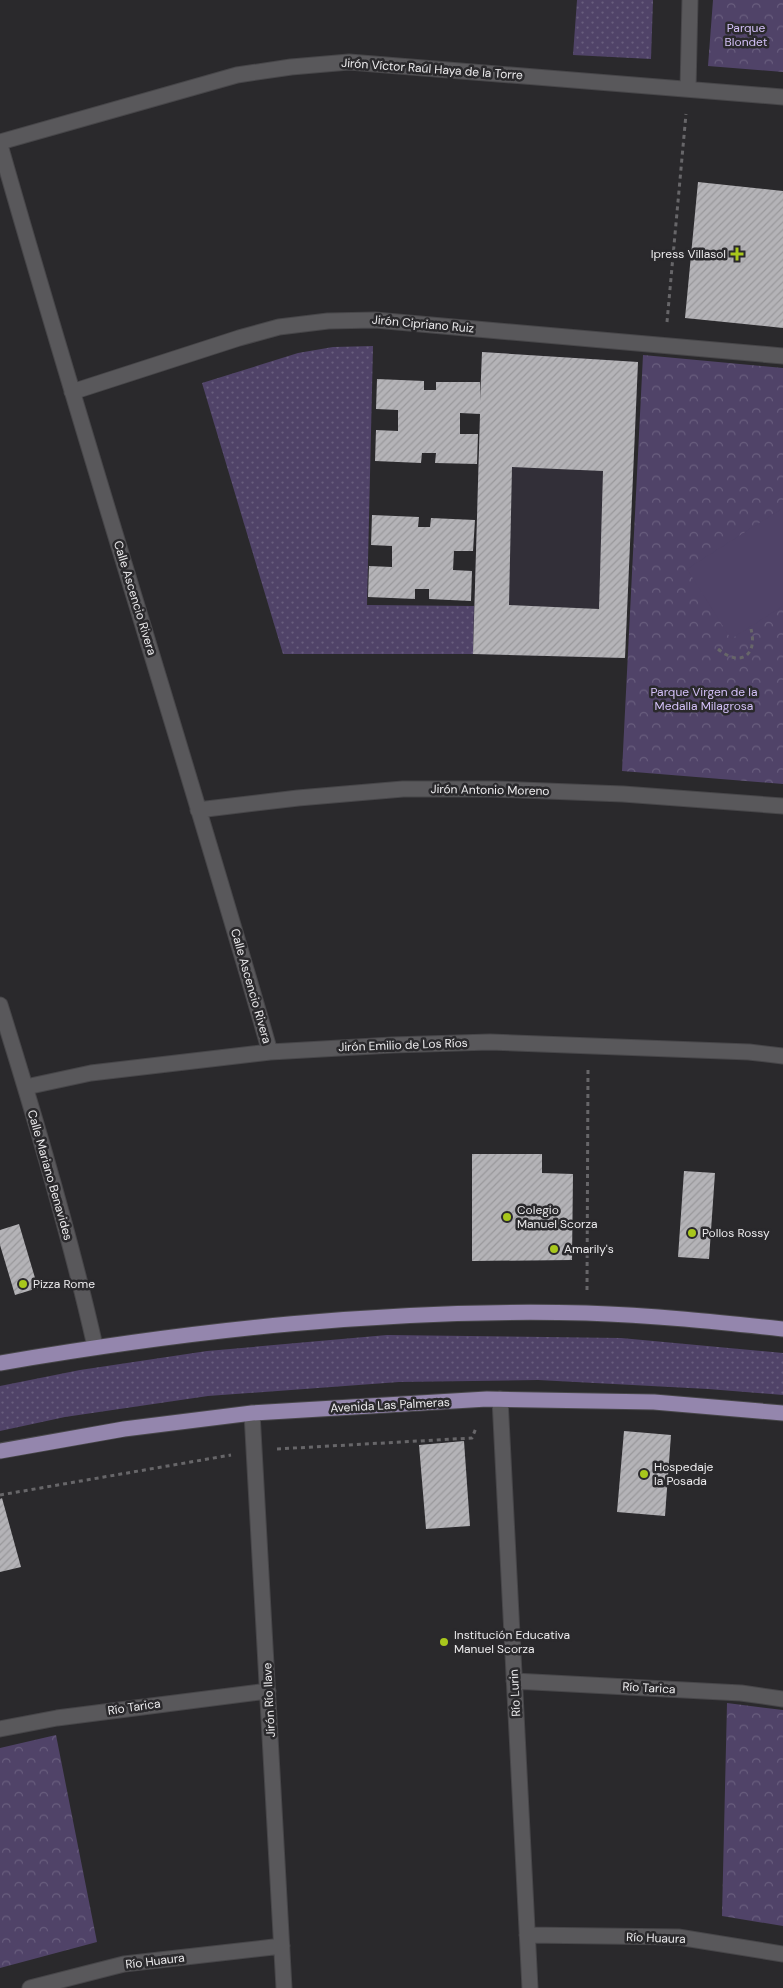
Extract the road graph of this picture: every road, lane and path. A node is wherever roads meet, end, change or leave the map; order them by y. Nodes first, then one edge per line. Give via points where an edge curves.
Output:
1 (690, 0) edge
2 (688, 89) junction
3 (783, 96) edge
4 (0, 143) edge
5 (666, 345) junction
6 (783, 356) edge
7 (72, 392) junction
8 (751, 629) dead end
9 (718, 649) dead end
10 (783, 806) edge
11 (198, 810) junction
12 (0, 1005) edge
13 (588, 1045) junction
14 (270, 1052) junction
15 (783, 1056) edge
16 (26, 1087) junction
17 (588, 1313) junction
18 (783, 1329) edge
19 (96, 1346) junction
20 (0, 1363) edge
21 (500, 1399) junction
22 (252, 1412) junction
23 (783, 1413) edge
24 (0, 1452) edge
25 (514, 1680) junction
26 (268, 1691) junction
27 (783, 1699) edge
28 (0, 1729) edge
29 (527, 1935) junction
30 (282, 1946) junction
31 (783, 1954) edge
32 (30, 1988) edge
33 (284, 1988) edge
34 (530, 1988) edge

1 - 2 street
2 - 3 street, Jirón Víctor Raúl Haya de la Torre
2 - 4 street, Jirón Víctor Raúl Haya de la Torre via 349,62 237,75
2 - 5 path
4 - 7 street, Calle Ascencio Rivera
5 - 6 street, Jirón Cipriano Ruiz
5 - 7 street, Jirón Cipriano Ruiz via 375,320 328,321 279,327
7 - 11 street, Calle Ascencio Rivera
8 - 9 path via 754,644 751,652 742,658 734,660
10 - 11 street, Jirón Antonio Moreno via 623,794 403,789
11 - 14 street, Calle Ascencio Rivera
12 - 16 street, Calle Mariano Benavides
13 - 14 street, Jirón Emilio de Los Ríos via 490,1042
13 - 15 street, Jirón Emilio de Los Ríos
13 - 17 path
14 - 16 street, Jirón Emilio de Los Ríos via 91,1073
16 - 19 street, Calle Mariano Benavides
17 - 18 main road
17 - 19 main road via 486,1312 357,1317
19 - 20 main road
21 - 22 main road, Avenida Las Palmeras
21 - 23 main road, Avenida Las Palmeras via 654,1402
21 - 25 street, Río Lurin
22 - 24 main road, Avenida Las Palmeras via 124,1429
22 - 26 street, Jirón Río Ilave
25 - 27 street, Río Tarica via 741,1693
25 - 29 street, Río Lurin
26 - 28 street, Río Tarica via 57,1718
26 - 30 street, Jirón Río Ilave
29 - 31 street, Río Huaura via 678,1937
29 - 34 street, Río Lurin
30 - 32 street, Río Huaura via 124,1964
30 - 33 street, Jirón Río Ilave

